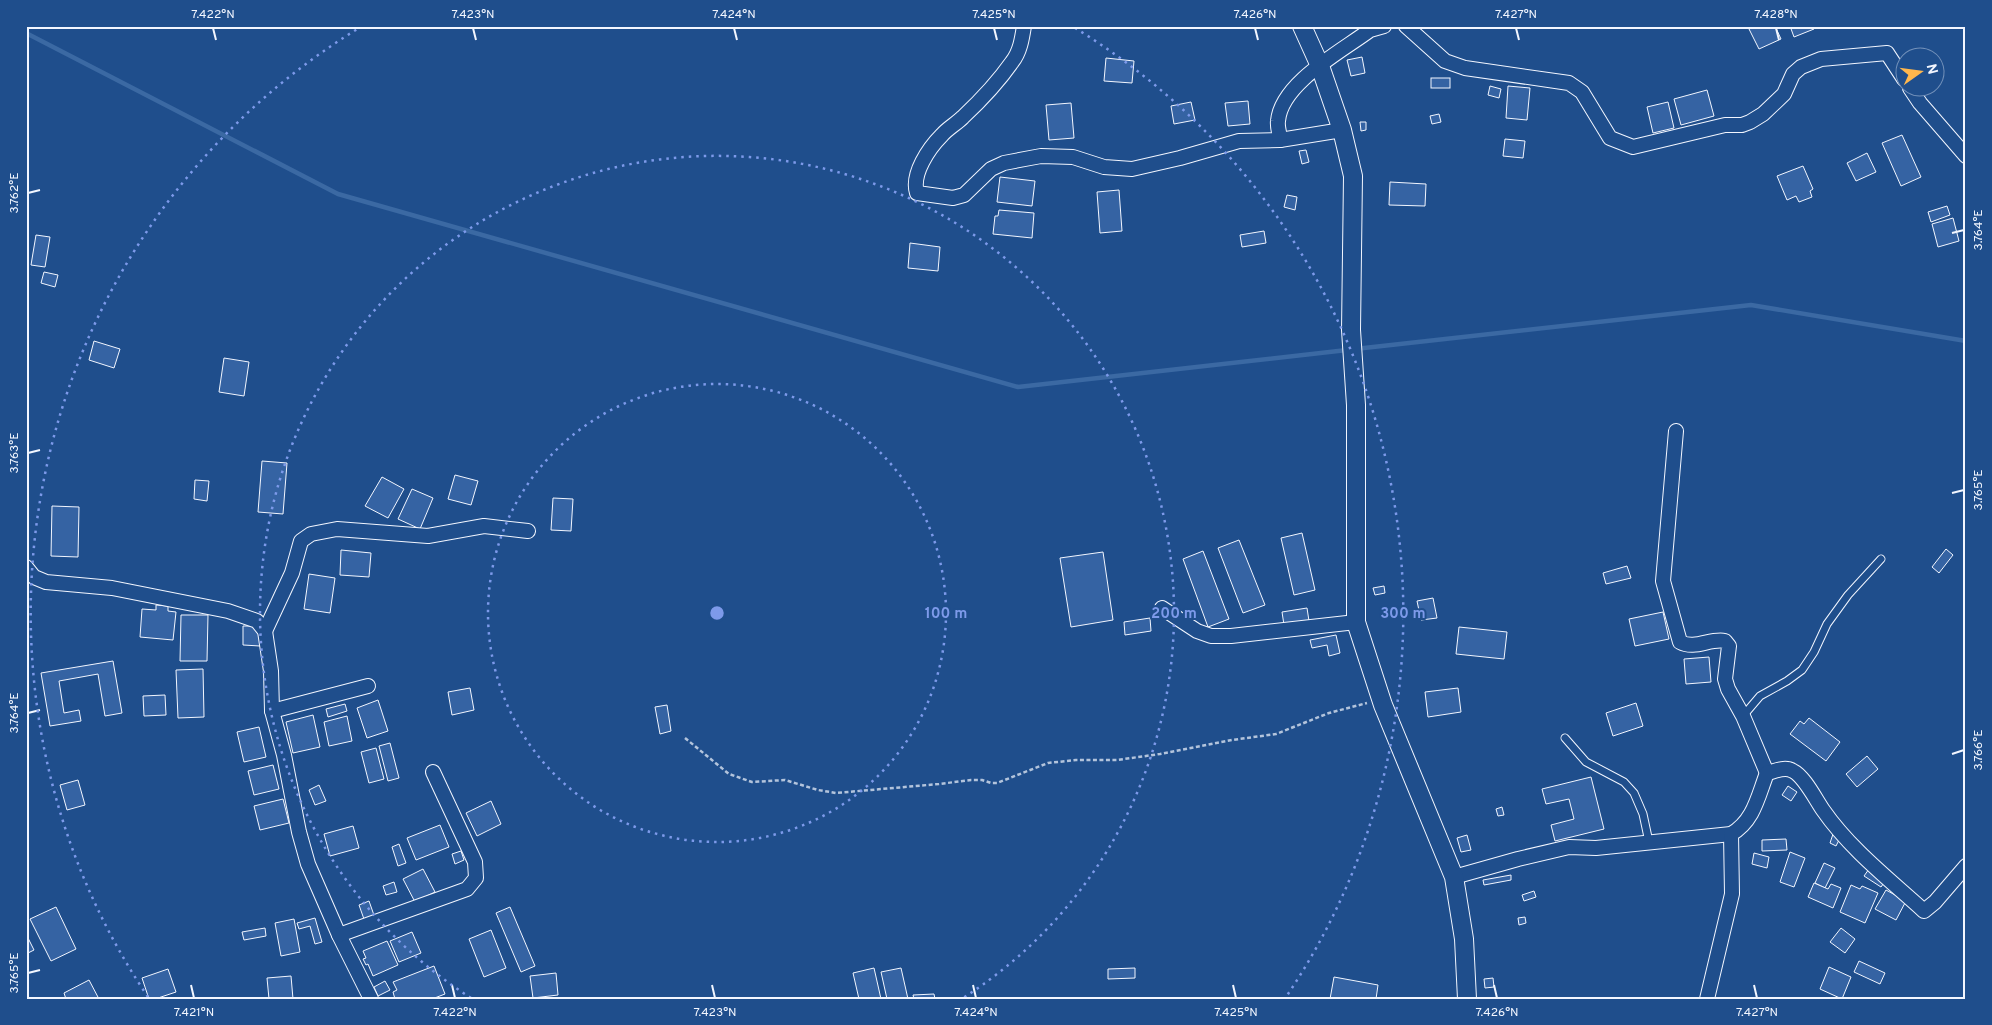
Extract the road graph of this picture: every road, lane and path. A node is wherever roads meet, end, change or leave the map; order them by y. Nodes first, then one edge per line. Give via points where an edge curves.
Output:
1 (1024, 26) edge
2 (1302, 26) edge
3 (1384, 26) edge
4 (1415, 29) edge
5 (1894, 64) edge
6 (1320, 66) junction
7 (1917, 98) edge
8 (1342, 130) junction
9 (1280, 140) junction
10 (1966, 156) edge
11 (1676, 431) dead end
12 (528, 531) dead end
13 (1881, 559) dead end
14 (26, 567) edge
15 (1162, 608) dead end
16 (1356, 622) junction
17 (265, 632) junction
18 (368, 686) dead end
19 (1380, 699) junction
20 (272, 711) junction
21 (1743, 716) junction
22 (685, 738) dead end
23 (1565, 738) dead end
24 (433, 772) dead end
25 (1767, 773) junction
26 (1731, 834) junction
27 (1649, 842) junction
28 (1966, 866) edge
29 (1454, 877) junction
30 (339, 935) junction
31 (371, 999) edge
32 (1468, 999) edge
33 (1707, 999) edge

1 - 9 street via 1021,44 1013,61 963,118 941,135 929,152 917,175 917,193 953,198 964,195 991,169 1041,156 1073,157 1104,167 1132,169 1238,141
2 - 6 street
3 - 6 street via 1370,30
4 - 5 street via 1445,61 1466,68 1569,83 1582,92 1610,138 1633,147 1750,122 1784,94 1793,74 1821,59 1887,53
6 - 8 street
6 - 9 street via 1298,83 1284,102 1278,121
7 - 10 street
8 - 9 street
8 - 16 street via 1353,176 1351,332 1356,404
11 - 21 street via 1663,581 1680,642 1692,645 1719,640 1729,646 1725,679
12 - 17 street via 484,526 428,536 337,529 311,534 301,541 292,573
13 - 21 lane via 1827,624 1802,670 1760,696
14 - 17 street via 34,577 46,582 112,588 228,611 257,621
15 - 16 street via 1197,631 1212,636
16 - 19 street
17 - 20 street via 271,671
18 - 20 street
19 - 22 path via 1329,713 1276,734 1117,760 1048,763 997,783 971,780 836,792 785,780 752,782 729,774
19 - 29 street
20 - 30 street via 308,864
21 - 25 street
23 - 27 lane via 1586,762 1624,782 1634,793
24 - 30 street via 475,862 476,878 467,889
25 - 26 street via 1749,819
25 - 28 street via 1785,768 1794,771 1854,847 1924,911
26 - 27 street
26 - 33 street via 1732,894
27 - 29 street via 1569,848
29 - 32 street via 1464,939
30 - 31 street

